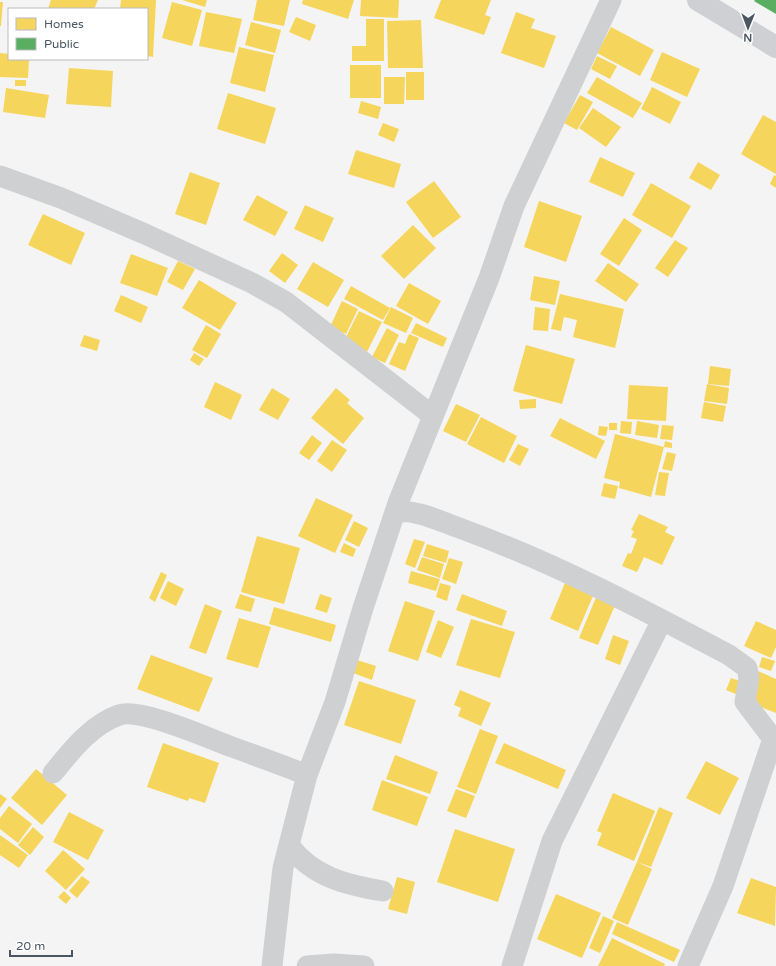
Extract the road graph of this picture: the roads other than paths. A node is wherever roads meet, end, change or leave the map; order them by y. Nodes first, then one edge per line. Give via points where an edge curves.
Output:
1 (611, 0) edge
2 (698, 0) edge
3 (776, 47) edge
4 (0, 176) edge
5 (433, 416) junction
6 (395, 512) junction
7 (662, 620) junction
8 (54, 773) dead end
9 (307, 775) junction
10 (289, 845) junction
11 (383, 891) dead end
12 (272, 966) edge
13 (307, 966) edge
14 (364, 966) edge
15 (512, 966) edge
16 (688, 966) edge

1 - 5 street via 514,206 489,278
2 - 3 main road
4 - 5 street via 61,198 252,283 286,302
5 - 6 street
6 - 7 street via 413,512 493,541 574,576
6 - 9 street via 335,702
7 - 15 street via 552,841
7 - 16 street via 729,655 748,668 745,702 773,739 723,886
8 - 9 street via 74,748 96,727 120,714 146,716 196,732
9 - 10 street
10 - 11 street via 297,857 318,872 350,885
10 - 12 street via 280,890
13 - 14 street

